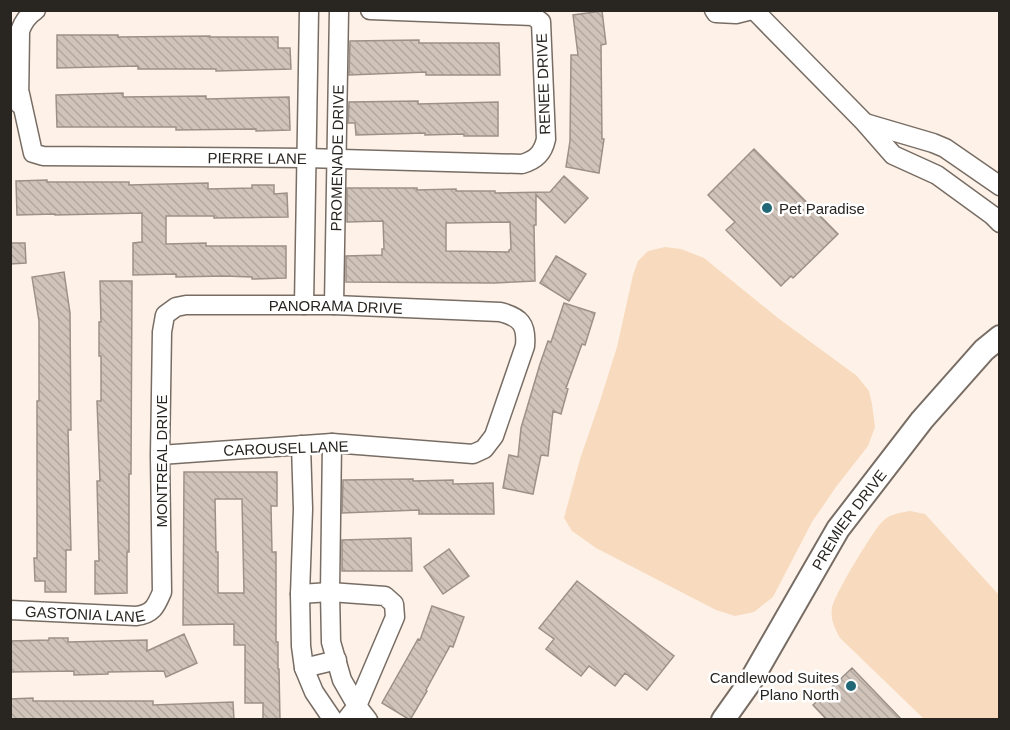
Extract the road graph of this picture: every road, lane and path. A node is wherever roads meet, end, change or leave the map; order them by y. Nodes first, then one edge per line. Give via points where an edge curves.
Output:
1 (309, 10) edge
2 (339, 10) edge
3 (370, 10) edge
4 (714, 10) edge
5 (753, 10) edge
6 (32, 12) edge
7 (865, 123) junction
8 (539, 155) joint
9 (306, 158) junction
10 (337, 158) junction
11 (999, 186) edge
12 (999, 192) edge
13 (993, 217) edge
14 (304, 305) junction
15 (334, 306) junction
16 (165, 315) joint
17 (999, 337) edge
18 (332, 443) junction
19 (302, 445) junction
20 (484, 449) joint
21 (160, 455) junction
22 (303, 509) junction
23 (331, 509) junction
24 (330, 592) junction
25 (300, 594) junction
26 (156, 606) joint
27 (10, 610) edge
28 (337, 660) junction
29 (304, 668) junction
30 (357, 715) edge
31 (333, 720) edge
32 (723, 720) edge

1 - 9 street, PROMENADE DRIVE
2 - 10 street, PROMENADE DRIVE
3 - 8 street, RENEE DRIVE via 533,16 541,22 546,139
4 - 5 street via 736,14
5 - 7 street
6 - 9 street, PIERRE LANE via 20,31 20,94 33,153
7 - 11 street via 945,148
7 - 13 street via 893,155 937,175
8 - 10 street, PIERRE LANE via 522,164
9 - 10 street, PIERRE LANE
9 - 14 street, PROMENADE DRIVE
10 - 15 street, PROMENADE DRIVE
12 - 13 street
14 - 15 street, PANORAMA DRIVE
14 - 16 street, PANORAMA DRIVE via 186,305
15 - 20 street, PANORAMA DRIVE via 500,312 518,318 526,336 525,346 494,436
16 - 21 street, MONTREAL DRIVE
17 - 32 street, PREMIER DRIVE via 922,420 838,529 750,682
18 - 19 street, CAROUSEL LANE
18 - 20 street, CAROUSEL LANE via 473,454
18 - 23 street
19 - 21 street, CAROUSEL LANE
19 - 22 street
21 - 26 street, MONTREAL DRIVE via 162,592
22 - 23 street
22 - 25 street
23 - 24 street
24 - 25 street
24 - 28 street via 331,642
24 - 30 street via 385,596 394,604 395,616
25 - 29 street
26 - 27 street, GASTONIA LANE via 146,615 136,616
28 - 29 street
28 - 30 street
29 - 31 street via 314,693

